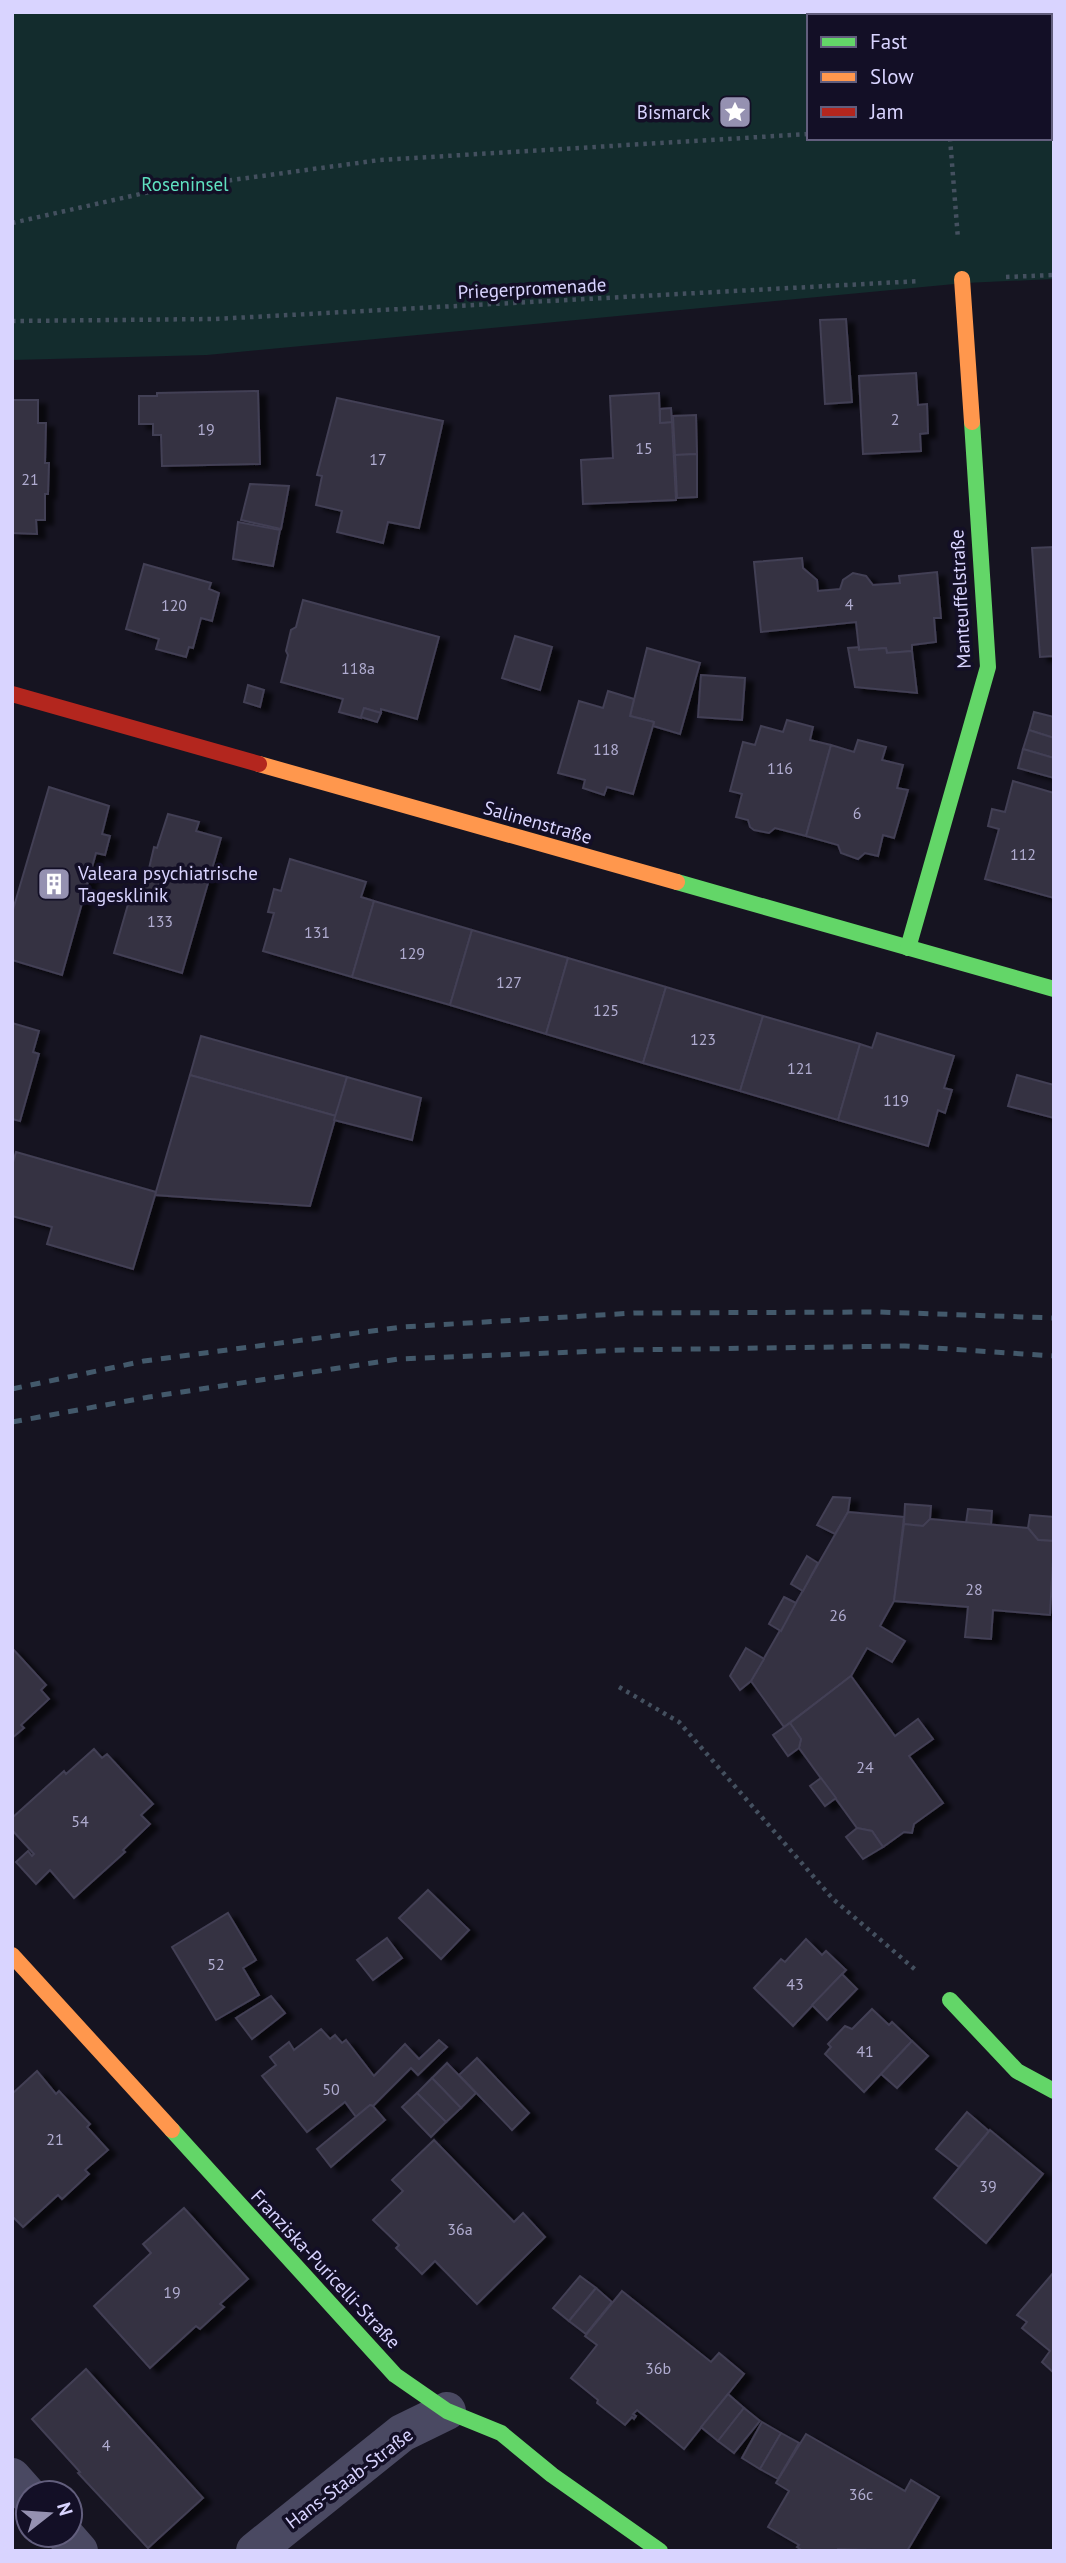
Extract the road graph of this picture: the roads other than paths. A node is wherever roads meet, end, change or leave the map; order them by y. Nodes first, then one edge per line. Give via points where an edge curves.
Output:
1 (961, 279) road end
2 (12, 694) edge
3 (908, 948) junction
4 (1054, 989) edge
5 (12, 1955) edge
6 (950, 2000) road end
7 (1054, 2091) edge
8 (447, 2411) junction
9 (255, 2551) edge
10 (660, 2551) edge

1 - 3 street, Manteuffelstraße via 988,667
2 - 3 street, Salinenstraße
3 - 4 street, Salinenstraße
5 - 8 street, Franziska-Puricelli-Straße via 396,2375
6 - 7 street via 1017,2071
8 - 9 street, Hans-Staab-Straße via 402,2433
8 - 10 street, Franziska-Puricelli-Straße via 501,2433

